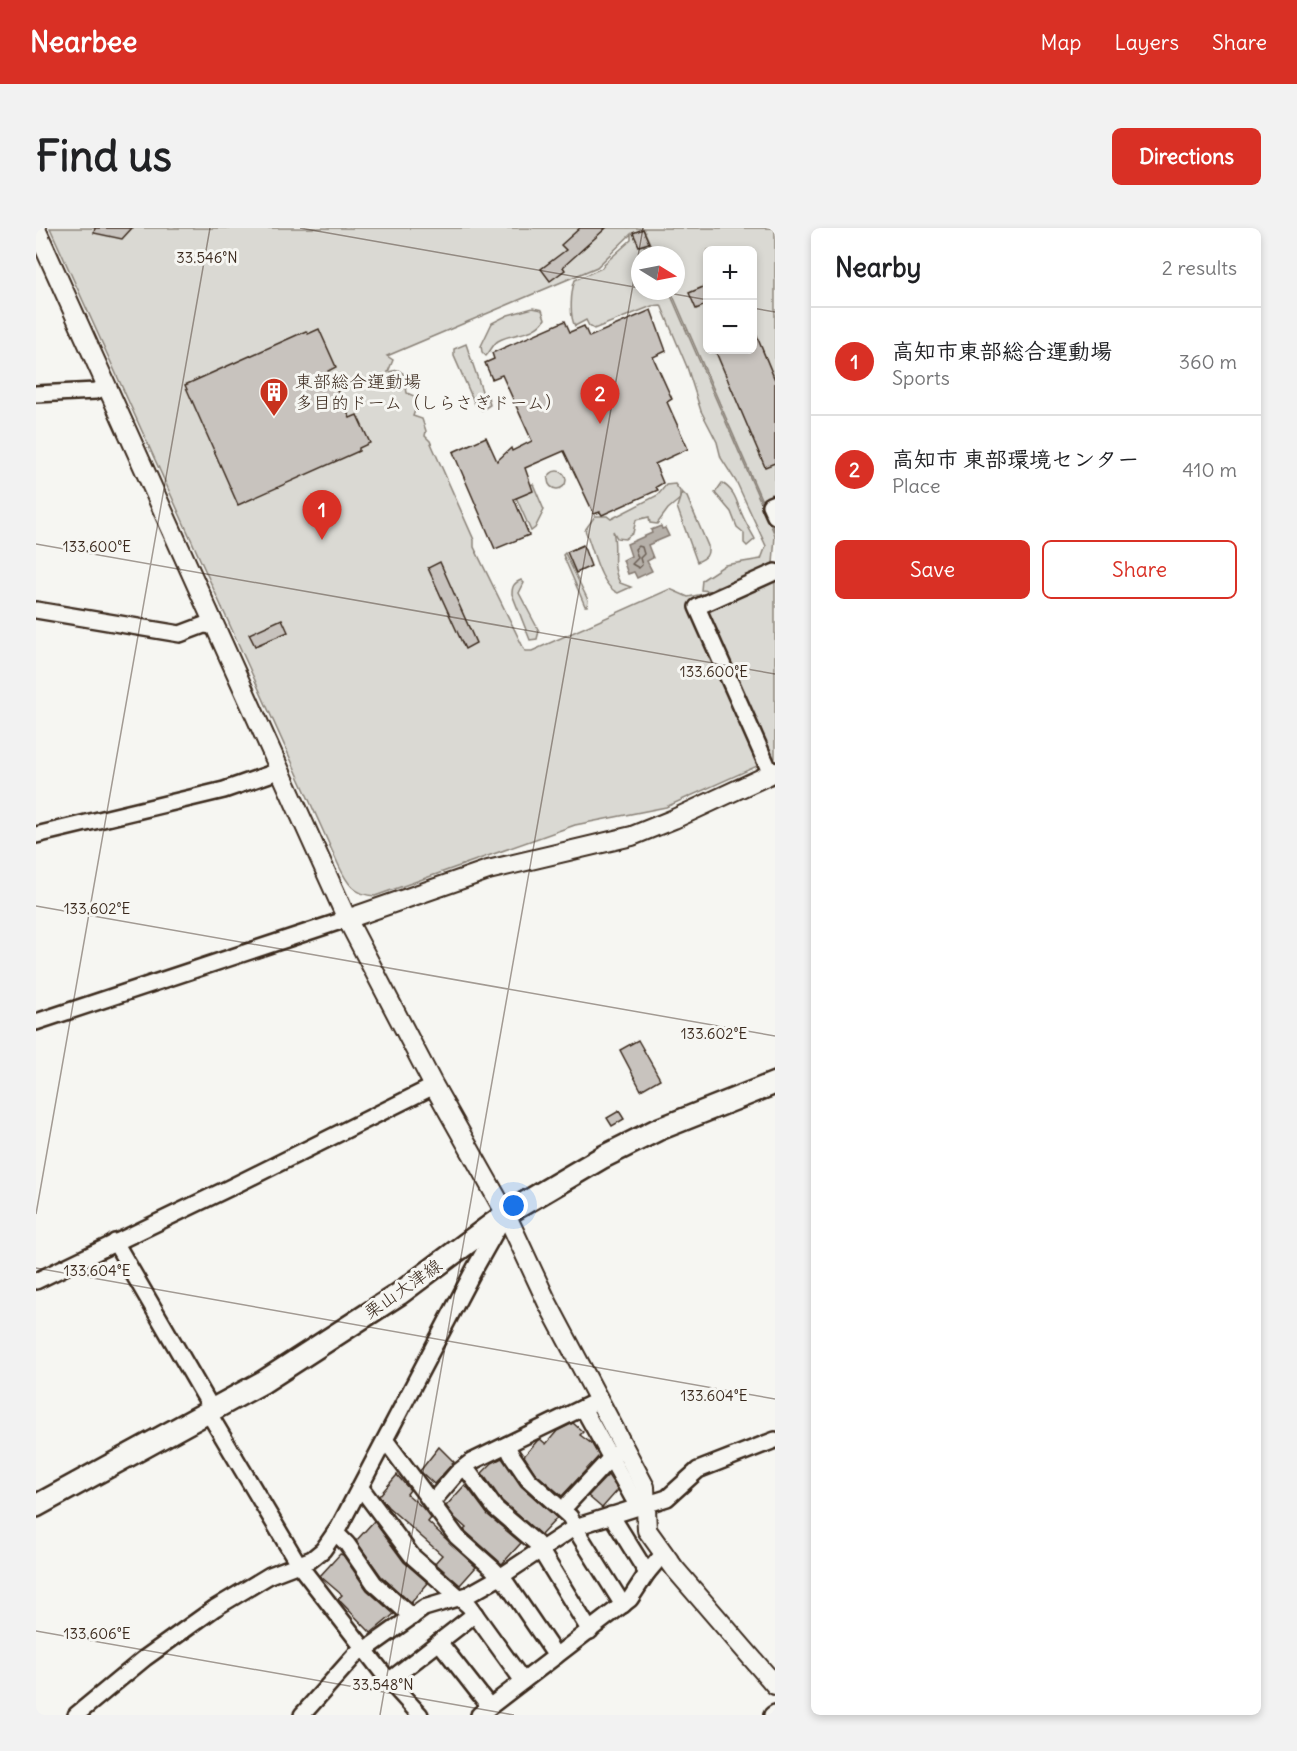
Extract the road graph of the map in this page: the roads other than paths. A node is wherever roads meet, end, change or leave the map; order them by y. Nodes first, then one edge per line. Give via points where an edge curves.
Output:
1 (36, 229) edge
2 (107, 386) junction
3 (36, 394) edge
4 (775, 502) edge
5 (775, 516) edge
6 (775, 572) edge
7 (36, 610) edge
8 (206, 626) junction
9 (279, 769) junction
10 (773, 773) edge
11 (36, 835) edge
12 (347, 919) junction
13 (36, 1022) edge
14 (775, 1083) edge
15 (434, 1086) junction
16 (506, 1214) junction
17 (115, 1242) junction
18 (36, 1281) edge
19 (591, 1404) junction
20 (210, 1411) junction
21 (775, 1440) edge
22 (386, 1441) junction
23 (507, 1445) junction
24 (617, 1452) junction
25 (465, 1467) junction
26 (361, 1488) junction
27 (432, 1502) junction
28 (642, 1505) junction
29 (36, 1506) edge
30 (563, 1509) junction
31 (611, 1515) junction
32 (575, 1527) junction
33 (336, 1533) junction
34 (540, 1550) junction
35 (663, 1554) junction
36 (299, 1565) junction
37 (647, 1573) junction
38 (500, 1577) junction
39 (460, 1597) junction
40 (623, 1605) junction
41 (475, 1614) junction
42 (412, 1617) junction
43 (590, 1631) junction
44 (439, 1642) junction
45 (365, 1650) junction
46 (556, 1656) junction
47 (389, 1681) junction
48 (523, 1681) junction
49 (775, 1685) edge
50 (484, 1711) edge
51 (76, 1715) edge
52 (302, 1715) edge
53 (420, 1715) edge

1 - 2 street
2 - 3 street via 96,391
2 - 8 street
4 - 5 street via 770,505
6 - 10 street via 696,607
7 - 8 street via 180,634
8 - 9 street
9 - 11 street via 224,790
9 - 12 street
10 - 12 street via 632,836 488,870
12 - 13 street
12 - 15 street
14 - 16 main road, 栗山大津線 via 657,1130
15 - 16 street
15 - 17 street
16 - 19 street
16 - 20 main road, 栗山大津線 via 399,1294 263,1382
16 - 22 street
17 - 18 street
17 - 20 street
19 - 23 street
19 - 24 street
20 - 29 main road, 栗山大津線
20 - 36 street
21 - 28 street via 698,1470 668,1498
22 - 26 street
22 - 27 street
23 - 25 street
23 - 30 street via 528,1479
24 - 28 street via 645,1487
24 - 30 street
25 - 27 street
25 - 34 street via 495,1508
26 - 33 street
26 - 39 street via 412,1556
27 - 38 street via 457,1537
28 - 31 street
28 - 35 street via 647,1530
30 - 32 street
31 - 32 street
31 - 37 street
32 - 34 street
32 - 40 street
33 - 36 street via 323,1550
33 - 42 street via 374,1583
34 - 38 street
34 - 43 street
35 - 37 street
35 - 49 street
36 - 45 street
36 - 51 street via 270,1575 215,1608 145,1658
37 - 40 street
38 - 39 street
38 - 46 street
39 - 41 street
39 - 42 street via 424,1608
40 - 43 street
41 - 44 street
41 - 48 street
42 - 45 street
43 - 46 street
44 - 47 street
44 - 50 street
45 - 47 street
45 - 52 street via 357,1653
46 - 48 street
47 - 53 street
48 - 50 street

